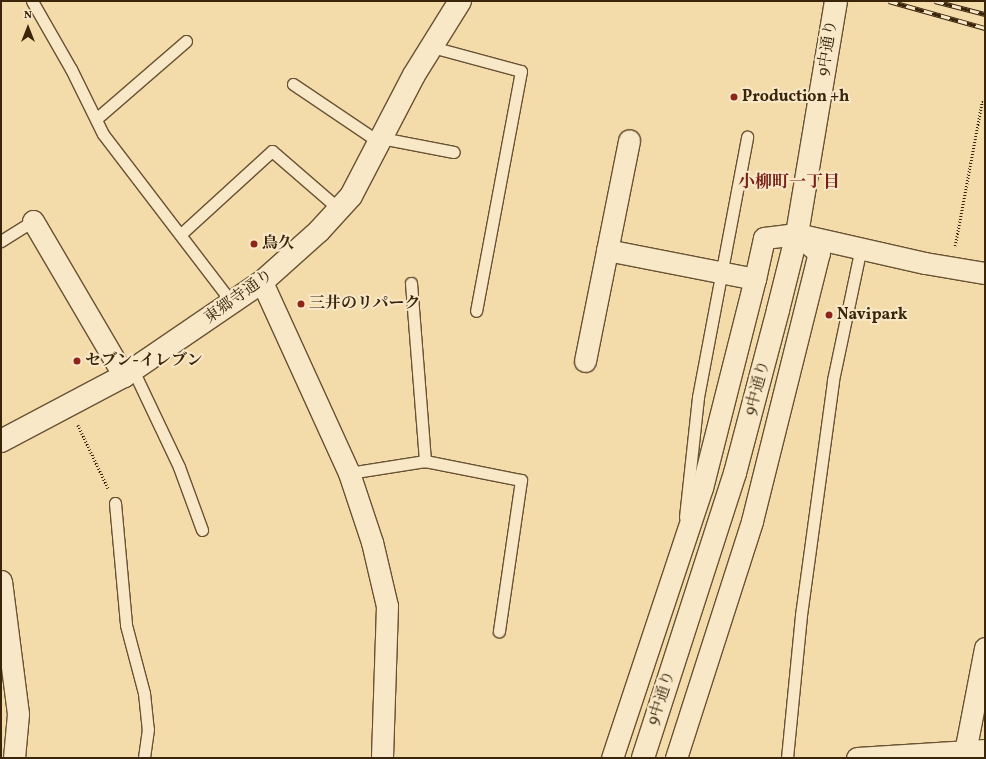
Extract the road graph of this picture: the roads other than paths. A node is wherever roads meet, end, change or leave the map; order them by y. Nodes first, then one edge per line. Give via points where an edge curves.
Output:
1 (32, 1) edge
2 (458, 2) edge
3 (835, 5) edge
4 (186, 41) dead end
5 (432, 47) junction
6 (293, 84) dead end
7 (96, 119) junction
8 (747, 137) dead end
9 (380, 140) junction
10 (629, 140) dead end
11 (454, 152) dead end
12 (339, 209) junction
13 (33, 221) joint
14 (181, 234) junction
15 (797, 234) junction
16 (1, 241) edge
17 (861, 247) junction
18 (608, 250) junction
19 (720, 271) junction
20 (985, 273) edge
21 (755, 279) junction
22 (262, 282) junction
23 (411, 283) dead end
24 (233, 304) junction
25 (476, 311) dead end
26 (585, 361) dead end
27 (128, 373) junction
28 (1, 441) edge
29 (424, 461) junction
30 (349, 473) junction
31 (115, 503) road end
32 (202, 530) dead end
33 (681, 551) junction
34 (1, 581) edge
35 (500, 631) dead end
36 (985, 648) edge
37 (975, 751) edge
38 (14, 758) edge
39 (144, 758) edge
40 (382, 758) edge
41 (612, 758) edge
42 (643, 758) edge
43 (676, 758) edge
44 (787, 758) edge
45 (857, 758) edge

1 - 7 lane
2 - 5 street, 東郷寺通り
3 - 15 street, 9中通り
4 - 7 lane
5 - 9 street, 東郷寺通り
5 - 25 lane via 521,71
6 - 9 lane
7 - 14 lane via 103,134
8 - 19 lane
9 - 11 lane
9 - 12 street, 東郷寺通り via 350,196
10 - 18 street
12 - 14 lane via 272,151
12 - 22 street, 東郷寺通り via 319,232
13 - 16 lane
13 - 27 street
14 - 24 lane
15 - 17 street
15 - 21 street via 764,238
15 - 42 street, 9中通り via 735,473
15 - 43 street via 819,253 752,521
17 - 20 street via 950,268
17 - 44 lane via 833,380 801,615
18 - 19 street
18 - 26 street
19 - 21 street
19 - 33 lane via 698,397
21 - 33 street via 702,488
22 - 24 street, 東郷寺通り
22 - 30 street
23 - 29 lane
24 - 27 street, 東郷寺通り
27 - 28 street, 東郷寺通り
27 - 32 lane via 179,467
29 - 30 lane
29 - 35 lane via 521,480
30 - 40 street via 372,542 386,606
31 - 39 lane via 126,624 144,694 148,729
33 - 41 street
34 - 38 street via 18,714
36 - 37 street
37 - 45 street

